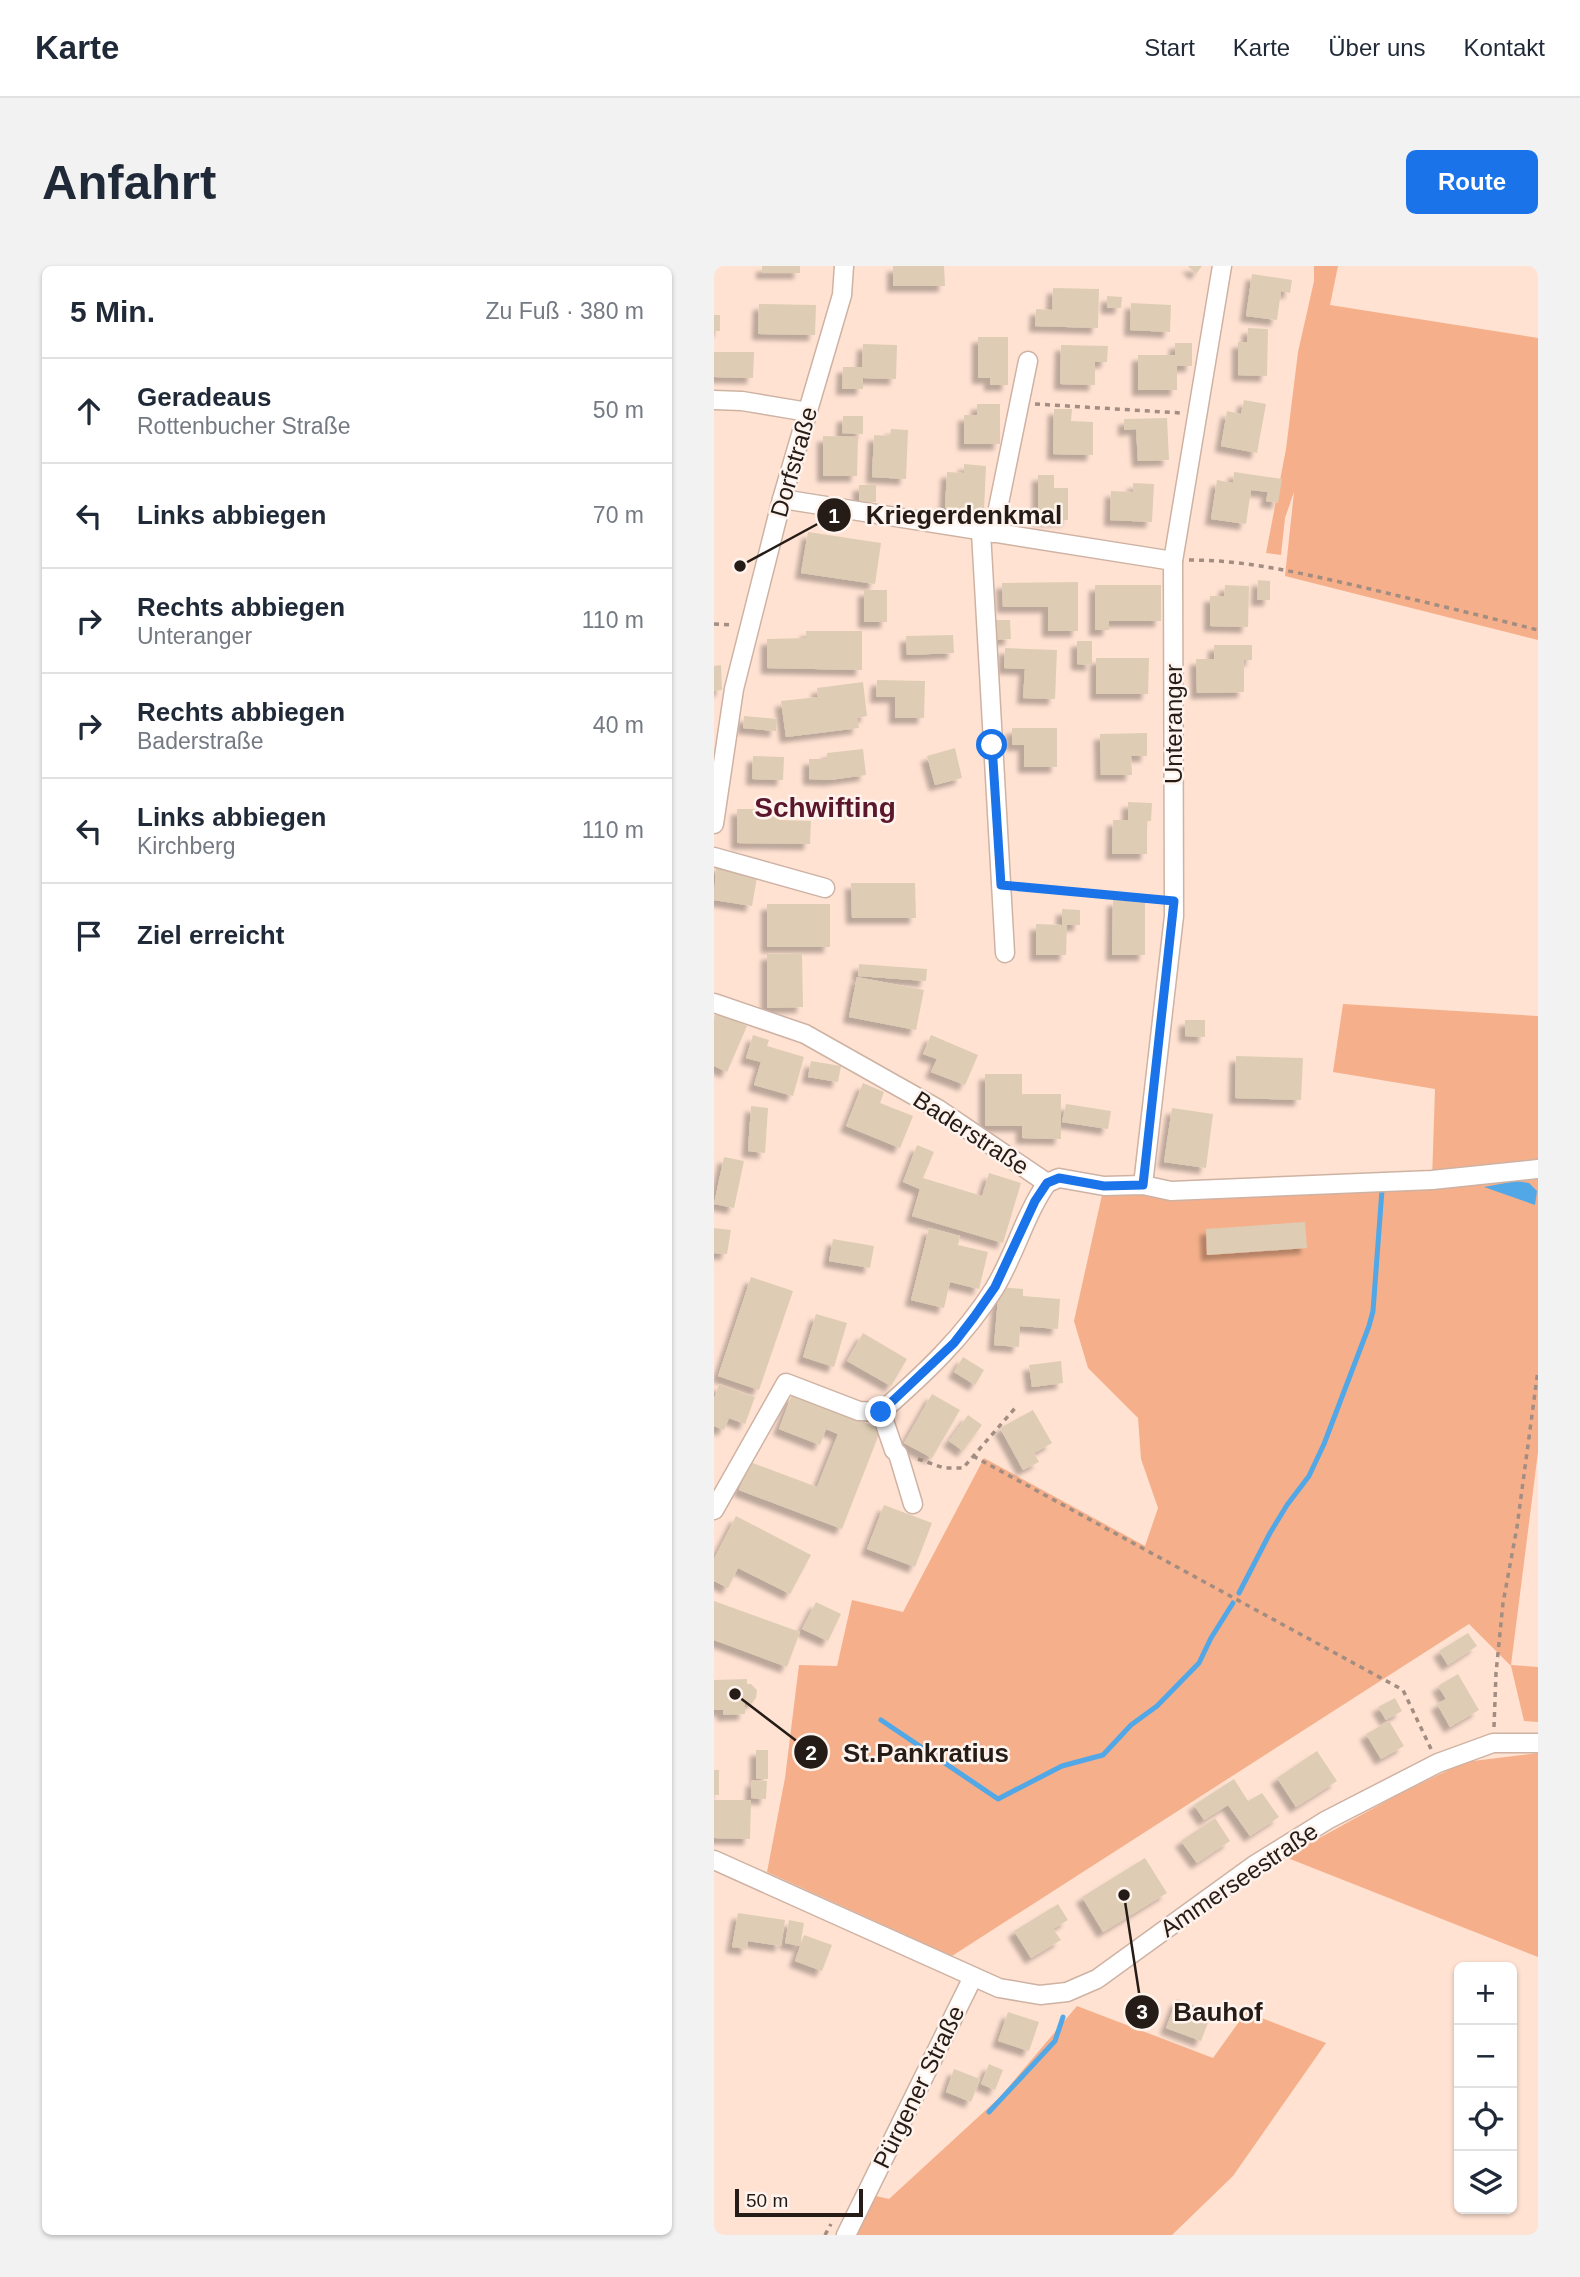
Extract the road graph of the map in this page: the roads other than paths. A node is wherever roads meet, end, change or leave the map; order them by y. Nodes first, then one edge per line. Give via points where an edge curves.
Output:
1 (844, 266) edge
2 (1222, 266) edge
3 (1028, 361) dead end
4 (714, 400) edge
5 (808, 412) junction
6 (782, 499) junction
7 (987, 532) junction
8 (1173, 561) junction
9 (714, 824) edge
10 (714, 857) edge
11 (825, 888) dead end
12 (1005, 953) dead end
13 (714, 1003) edge
14 (1538, 1169) edge
15 (1047, 1183) junction
16 (1143, 1185) junction
17 (881, 1412) junction
18 (912, 1504) dead end
19 (714, 1510) edge
20 (1538, 1743) edge
21 (714, 1860) edge
22 (973, 1976) junction
23 (846, 2235) edge

1 - 5 street, Dorfstraße via 842,295
2 - 8 street, Unteranger
3 - 7 street
4 - 5 street
5 - 6 street, Dorfstraße
6 - 7 street
6 - 9 street, Dorfstraße via 734,689
7 - 8 street
7 - 12 street
8 - 16 street, Unteranger via 1174,901
10 - 11 street
13 - 15 street, Baderstraße via 805,1034 938,1109
14 - 16 street, Baderstraße via 1432,1180 1171,1191
15 - 16 street, Baderstraße via 1059,1178 1104,1186
15 - 17 street via 995,1287 974,1317 954,1343
17 - 18 street
17 - 19 street via 859,1411 786,1383
20 - 22 street, Ammerseestraße via 1493,1743 1438,1763 1327,1820 1077,1988 1040,1995 999,1988
21 - 22 street, Ammerseestraße
22 - 23 street, Pürgener Straße

